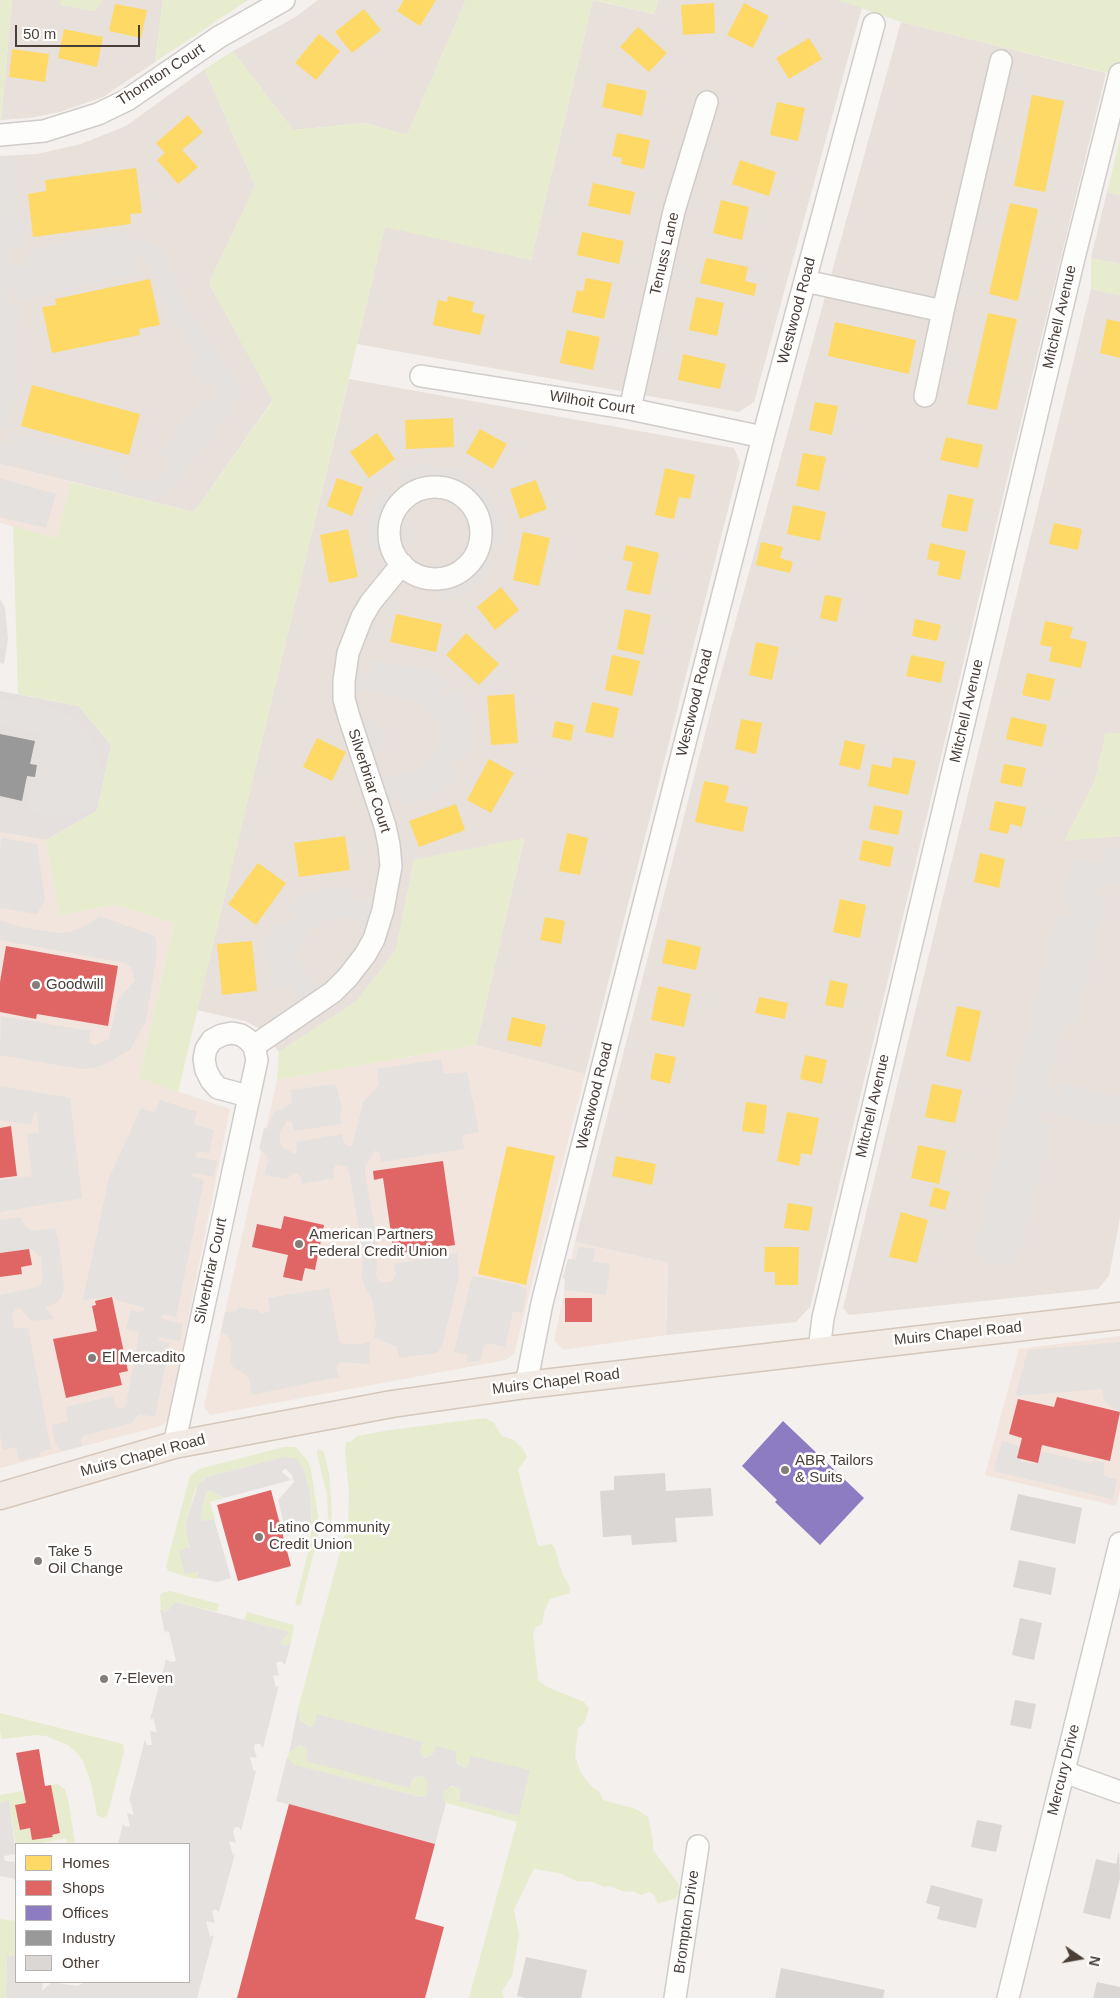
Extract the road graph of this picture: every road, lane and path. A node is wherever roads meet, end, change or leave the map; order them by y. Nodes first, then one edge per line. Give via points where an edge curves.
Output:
1 (284, 0) edge
2 (874, 24) dead end
3 (1001, 61) dead end
4 (1120, 74) edge
5 (707, 102) dead end
6 (0, 135) edge
7 (805, 281) junction
8 (943, 312) junction
9 (420, 376) dead end
10 (925, 396) dead end
11 (630, 409) junction
12 (763, 437) junction
13 (402, 564) junction
14 (254, 1046) junction
15 (248, 1096) junction
16 (1120, 1316) edge
17 (819, 1350) junction
18 (526, 1385) junction
19 (174, 1445) junction
20 (0, 1496) edge
21 (1120, 1542) edge
22 (1064, 1772) junction
23 (1120, 1792) edge
24 (698, 1846) dead end
25 (675, 1998) edge
26 (1008, 1998) edge

1 - 6 street, Thornton Court via 219,37 127,100 98,114 44,131
2 - 7 street, Westwood Road
3 - 8 street
4 - 17 street, Mitchell Avenue via 825,1308
5 - 11 street, Tenuss Lane via 674,211
7 - 8 street
7 - 12 street, Westwood Road
8 - 10 street
9 - 11 street, Wilhoit Court
11 - 12 street, Wilhoit Court
12 - 18 street, Westwood Road via 542,1302
13 - 13 street via 419,576 429,578 449,577 467,566 481,540 479,520 470,502 443,487 422,488 404,499 390,526 392,547
13 - 14 street, Silverbriar Court via 362,617 348,653 344,681 349,717 386,826 391,866 383,910 374,939 347,978 333,992
14 - 15 street, Silverbriar Court via 257,1060
14 - 15 street via 240,1035 222,1035 212,1040 204,1059 206,1070 218,1088
15 - 19 street, Silverbriar Court
16 - 17 main road, Muirs Chapel Road
17 - 18 main road, Muirs Chapel Road
18 - 19 main road, Muirs Chapel Road via 392,1404
19 - 20 main road, Muirs Chapel Road
21 - 22 street, Mercury Drive
22 - 23 street
22 - 26 street, Mercury Drive
24 - 25 street, Brompton Drive

